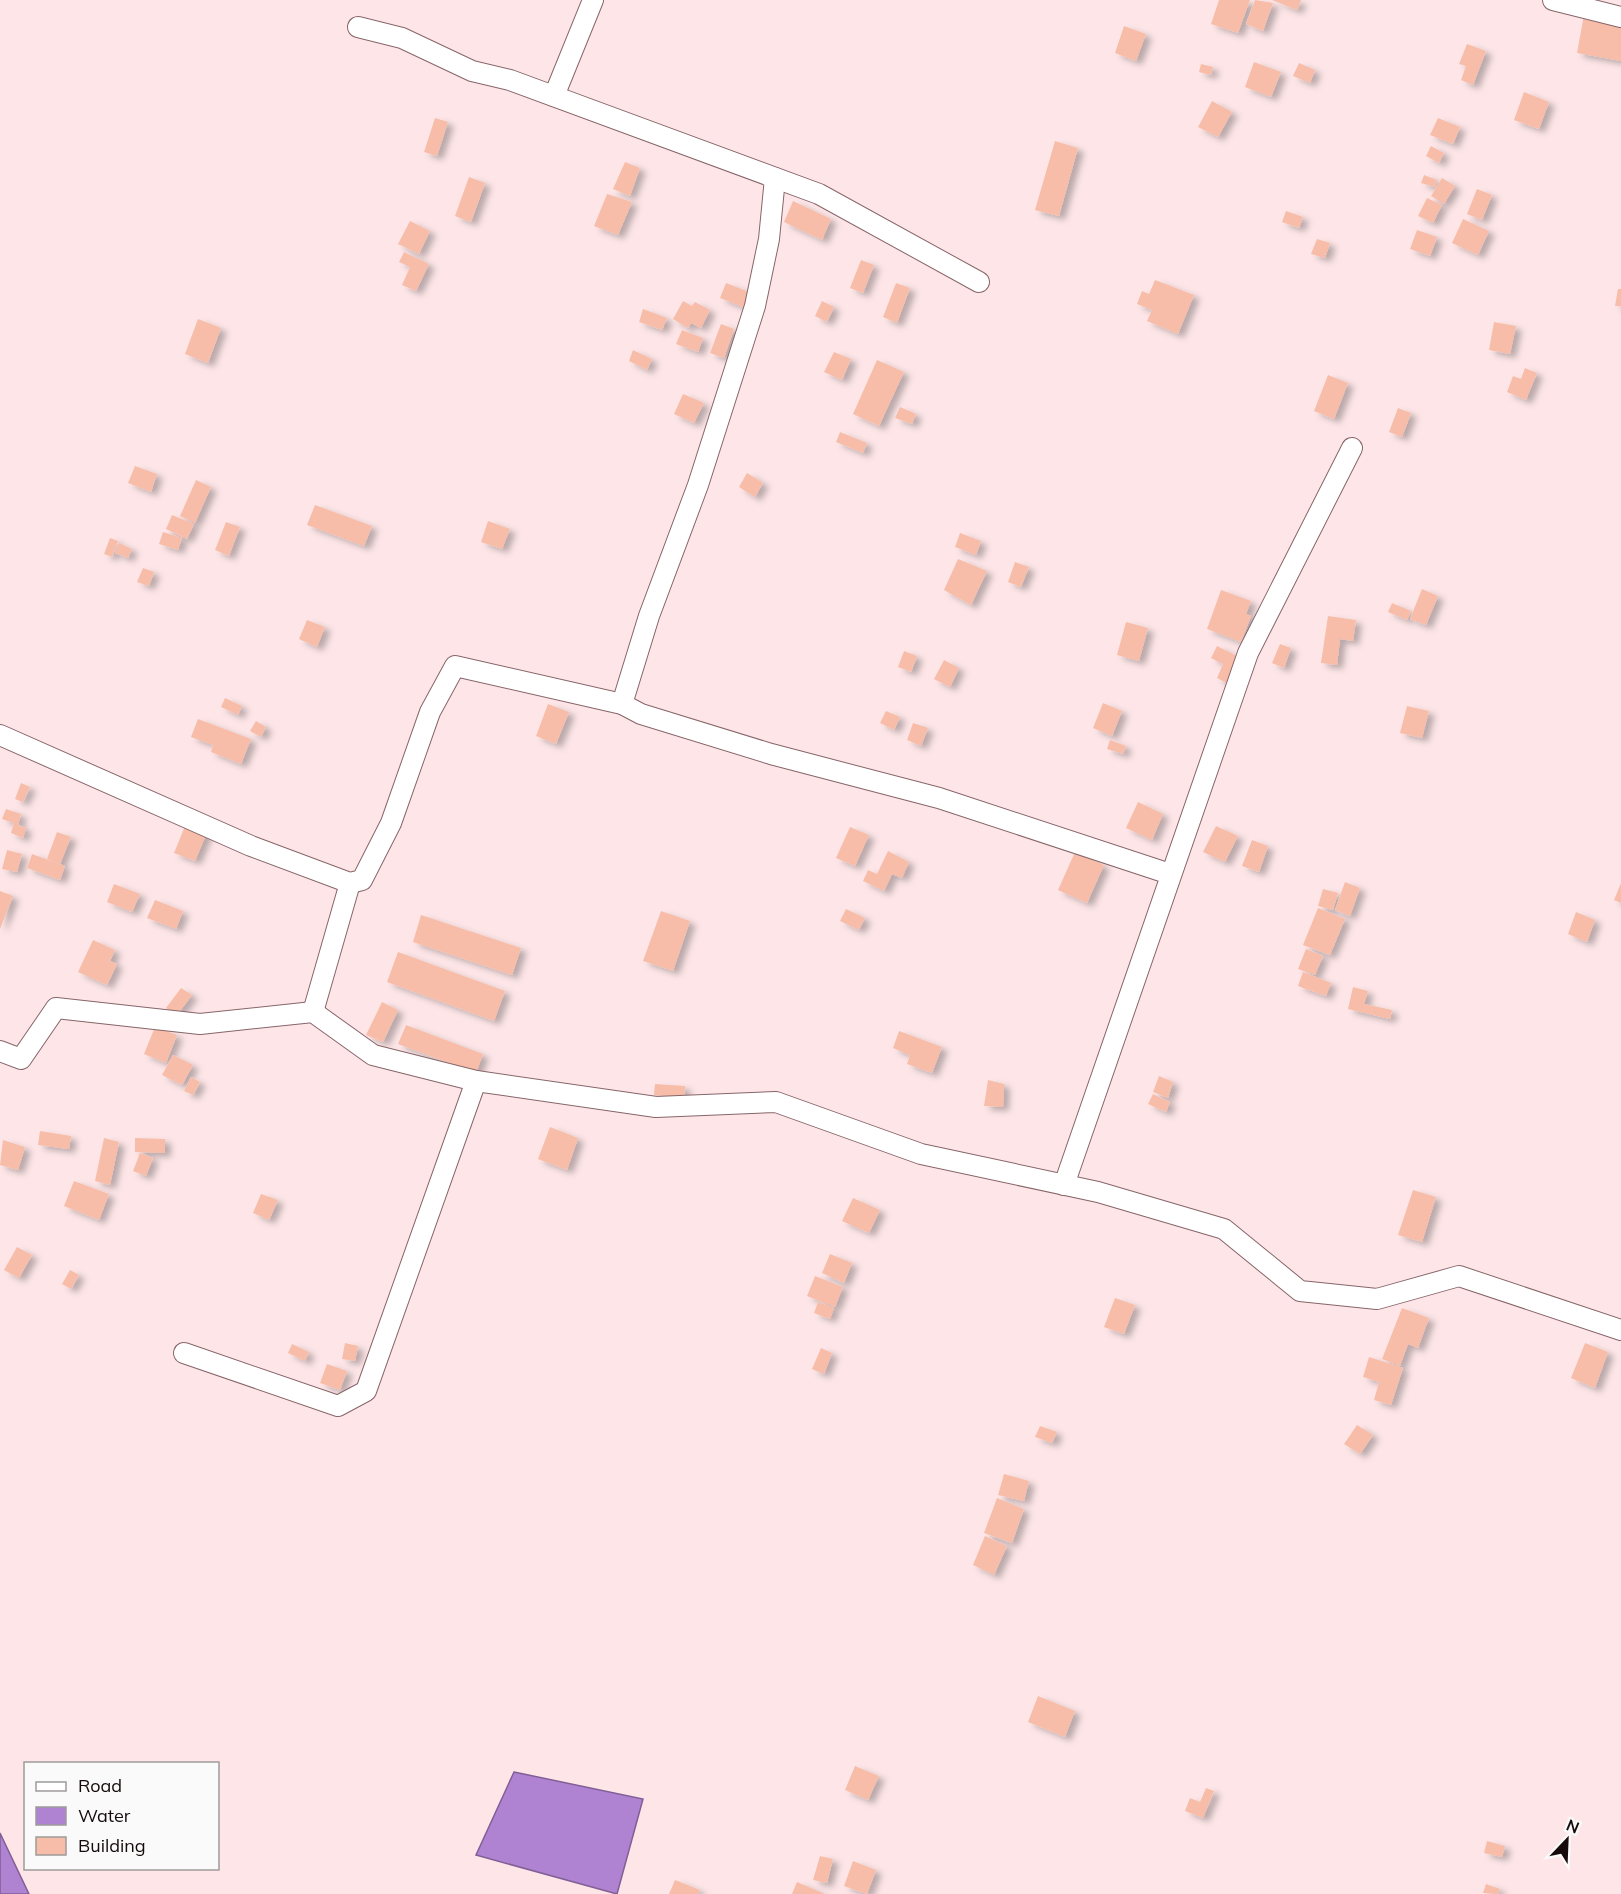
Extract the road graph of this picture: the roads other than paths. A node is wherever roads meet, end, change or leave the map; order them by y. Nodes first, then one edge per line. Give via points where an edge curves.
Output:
1 (594, 0) edge
2 (1553, 0) edge
3 (1621, 17) edge
4 (358, 27) dead end
5 (554, 96) junction
6 (775, 178) junction
7 (979, 282) dead end
8 (1352, 448) dead end
9 (622, 704) junction
10 (0, 735) edge
11 (1170, 874) junction
12 (350, 883) junction
13 (313, 1012) junction
14 (0, 1051) edge
15 (476, 1081) junction
16 (1064, 1185) junction
17 (1621, 1330) edge
18 (184, 1353) dead end

1 - 5 street
2 - 3 street
4 - 5 street via 402,39 472,71
5 - 6 street
6 - 7 street via 819,194
6 - 9 street via 769,239 755,306
8 - 11 street via 1248,653
9 - 11 street via 641,714 771,754 939,798
9 - 12 street via 454,666 430,712 391,823 362,880
10 - 12 street via 251,846
11 - 16 street
12 - 13 street
13 - 14 street via 200,1024 56,1008 21,1059
13 - 15 street via 373,1055
15 - 16 street via 656,1107 776,1102 921,1154
15 - 18 street via 366,1390 338,1406
16 - 17 street via 1224,1229 1300,1291 1377,1299 1459,1276

